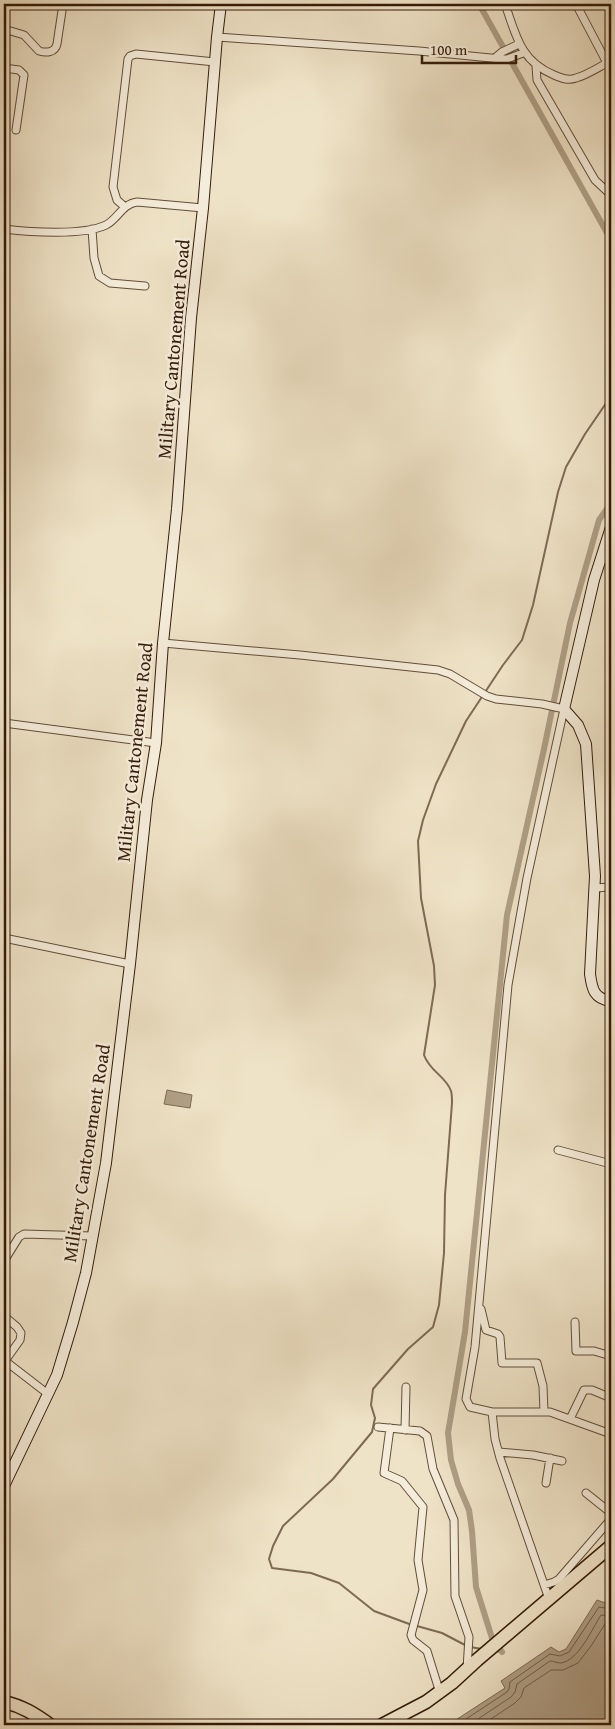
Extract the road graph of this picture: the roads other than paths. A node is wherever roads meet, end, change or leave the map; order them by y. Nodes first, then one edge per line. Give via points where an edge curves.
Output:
1 (4, 4) edge
2 (63, 4) edge
3 (221, 4) edge
4 (505, 4) edge
5 (576, 4) edge
6 (4, 8) edge
7 (4, 29) edge
8 (217, 37) junction
9 (519, 44) junction
10 (523, 53) junction
11 (495, 58) junction
12 (215, 62) junction
13 (609, 62) edge
14 (536, 66) junction
15 (4, 68) edge
16 (16, 130) dead end
17 (611, 195) edge
18 (125, 207) junction
19 (203, 208) junction
20 (4, 229) edge
21 (92, 229) junction
22 (145, 286) dead end
23 (611, 526) edge
24 (163, 643) junction
25 (561, 708) junction
26 (4, 723) edge
27 (156, 743) junction
28 (611, 887) edge
29 (594, 888) junction
30 (4, 938) edge
31 (130, 964) junction
32 (611, 1002) edge
33 (558, 1150) dead end
34 (611, 1164) edge
35 (92, 1236) junction
36 (4, 1261) edge
37 (479, 1303) junction
38 (4, 1316) edge
39 (575, 1322) dead end
40 (611, 1356) edge
41 (4, 1360) edge
42 (406, 1387) dead end
43 (48, 1394) junction
44 (611, 1398) edge
45 (492, 1412) junction
46 (544, 1412) junction
47 (570, 1419) junction
48 (378, 1427) dead end
49 (390, 1428) junction
50 (405, 1430) junction
51 (611, 1434) edge
52 (498, 1452) junction
53 (550, 1458) junction
54 (562, 1461) dead end
55 (546, 1483) dead end
56 (4, 1486) edge
57 (586, 1493) dead end
58 (611, 1513) edge
59 (611, 1519) edge
60 (611, 1546) edge
61 (611, 1554) edge
62 (544, 1585) junction
63 (549, 1600) junction
64 (539, 1612) junction
65 (480, 1662) junction
66 (467, 1669) junction
67 (440, 1693) junction
68 (4, 1702) edge
69 (4, 1710) edge
70 (40, 1725) edge
71 (50, 1725) edge
72 (382, 1725) edge
73 (396, 1725) edge

1 - 6 street
2 - 7 street via 57,44 52,51 39,51 24,35
3 - 8 street, Military Cantonement Road
4 - 9 street
5 - 13 street
8 - 11 street
8 - 12 street, Military Cantonement Road
9 - 10 street
9 - 11 street
10 - 11 street via 507,60
10 - 14 street
12 - 18 street via 136,54 128,59 113,187 117,200
12 - 19 street, Military Cantonement Road
13 - 14 street via 572,79 555,76
14 - 17 street via 538,80 595,180
15 - 16 street via 20,70 24,76
18 - 19 street via 137,202
18 - 21 street via 106,225
19 - 24 street, Military Cantonement Road
20 - 21 street
21 - 22 street via 99,276 110,283
23 - 25 street
24 - 25 street via 438,670 488,696
24 - 27 street, Military Cantonement Road
25 - 29 street via 578,725 586,744
25 - 37 street via 505,1006
26 - 27 street
27 - 31 street, Military Cantonement Road
28 - 29 street
29 - 32 street via 592,988 600,999
30 - 31 street
31 - 35 street, Military Cantonement Road via 106,1163
33 - 34 street
35 - 36 street via 24,1234
35 - 43 street, Military Cantonement Road via 73,1322
37 - 45 street via 476,1347 466,1399 470,1407
37 - 46 street via 486,1330 500,1337 502,1363 536,1362 538,1365
38 - 41 street via 21,1333 20,1340
39 - 40 street via 576,1351 594,1350
41 - 43 street
42 - 50 street
43 - 56 street, Military Cantonement Road
44 - 47 street via 584,1390
45 - 46 street
45 - 52 street
46 - 47 street
47 - 51 street
48 - 49 street
49 - 50 street
49 - 67 street via 384,1473 402,1481 423,1506 418,1560 423,1590 412,1630 413,1640 429,1655
50 - 66 street via 420,1431 427,1436 434,1468 455,1525 454,1596 469,1637
52 - 53 street
52 - 62 street
53 - 54 street
53 - 55 street
57 - 58 street
59 - 62 street via 562,1576
60 - 63 highway
61 - 64 highway
62 - 63 street
63 - 64 highway
64 - 65 highway
65 - 66 highway
65 - 73 highway via 437,1703
66 - 67 highway
67 - 72 highway
68 - 71 highway via 18,1705
69 - 70 highway via 24,1715

